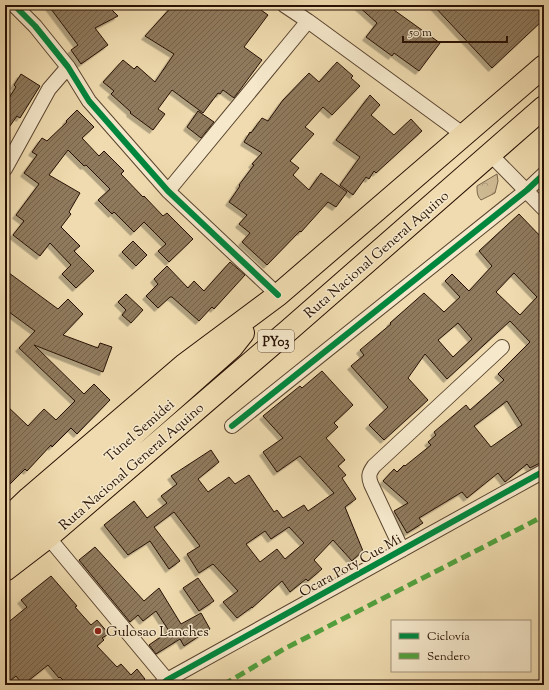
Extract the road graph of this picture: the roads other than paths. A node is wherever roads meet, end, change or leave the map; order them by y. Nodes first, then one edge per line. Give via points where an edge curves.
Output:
1 (14, 5) edge
2 (293, 7) edge
3 (308, 22) junction
4 (544, 66) edge
5 (68, 67) junction
6 (544, 107) edge
7 (464, 135) junction
8 (490, 154) junction
9 (5, 169) edge
10 (544, 174) edge
11 (527, 190) junction
12 (168, 191) junction
13 (544, 209) edge
14 (270, 301) junction
15 (502, 347) dead end
16 (232, 426) dead end
17 (544, 471) edge
18 (29, 498) junction
19 (5, 509) edge
20 (5, 521) edge
21 (48, 537) junction
22 (5, 545) edge
23 (402, 550) junction
24 (5, 570) edge
25 (164, 683) edge

1 - 5 street
2 - 3 street
3 - 7 street
3 - 12 street
4 - 7 highway, PY03
5 - 9 street via 49,89
5 - 12 street via 89,101
6 - 8 highway, Ruta Nacional General Aquino / PY03
7 - 14 highway, PY03
8 - 11 street
8 - 21 highway, Ruta Nacional General Aquino / PY03
10 - 11 street
11 - 13 street
11 - 16 street
12 - 14 street
14 - 18 highway, PY03 via 184,365
14 - 22 highway, Túnel Semidei via 232,347
15 - 23 street via 369,473 371,484
17 - 23 street, Ocara Poty Cue Mi
18 - 19 highway
18 - 20 highway, PY03
21 - 24 highway, Ruta Nacional General Aquino / PY03
21 - 25 street
23 - 25 street, Ocara Poty Cue Mi

